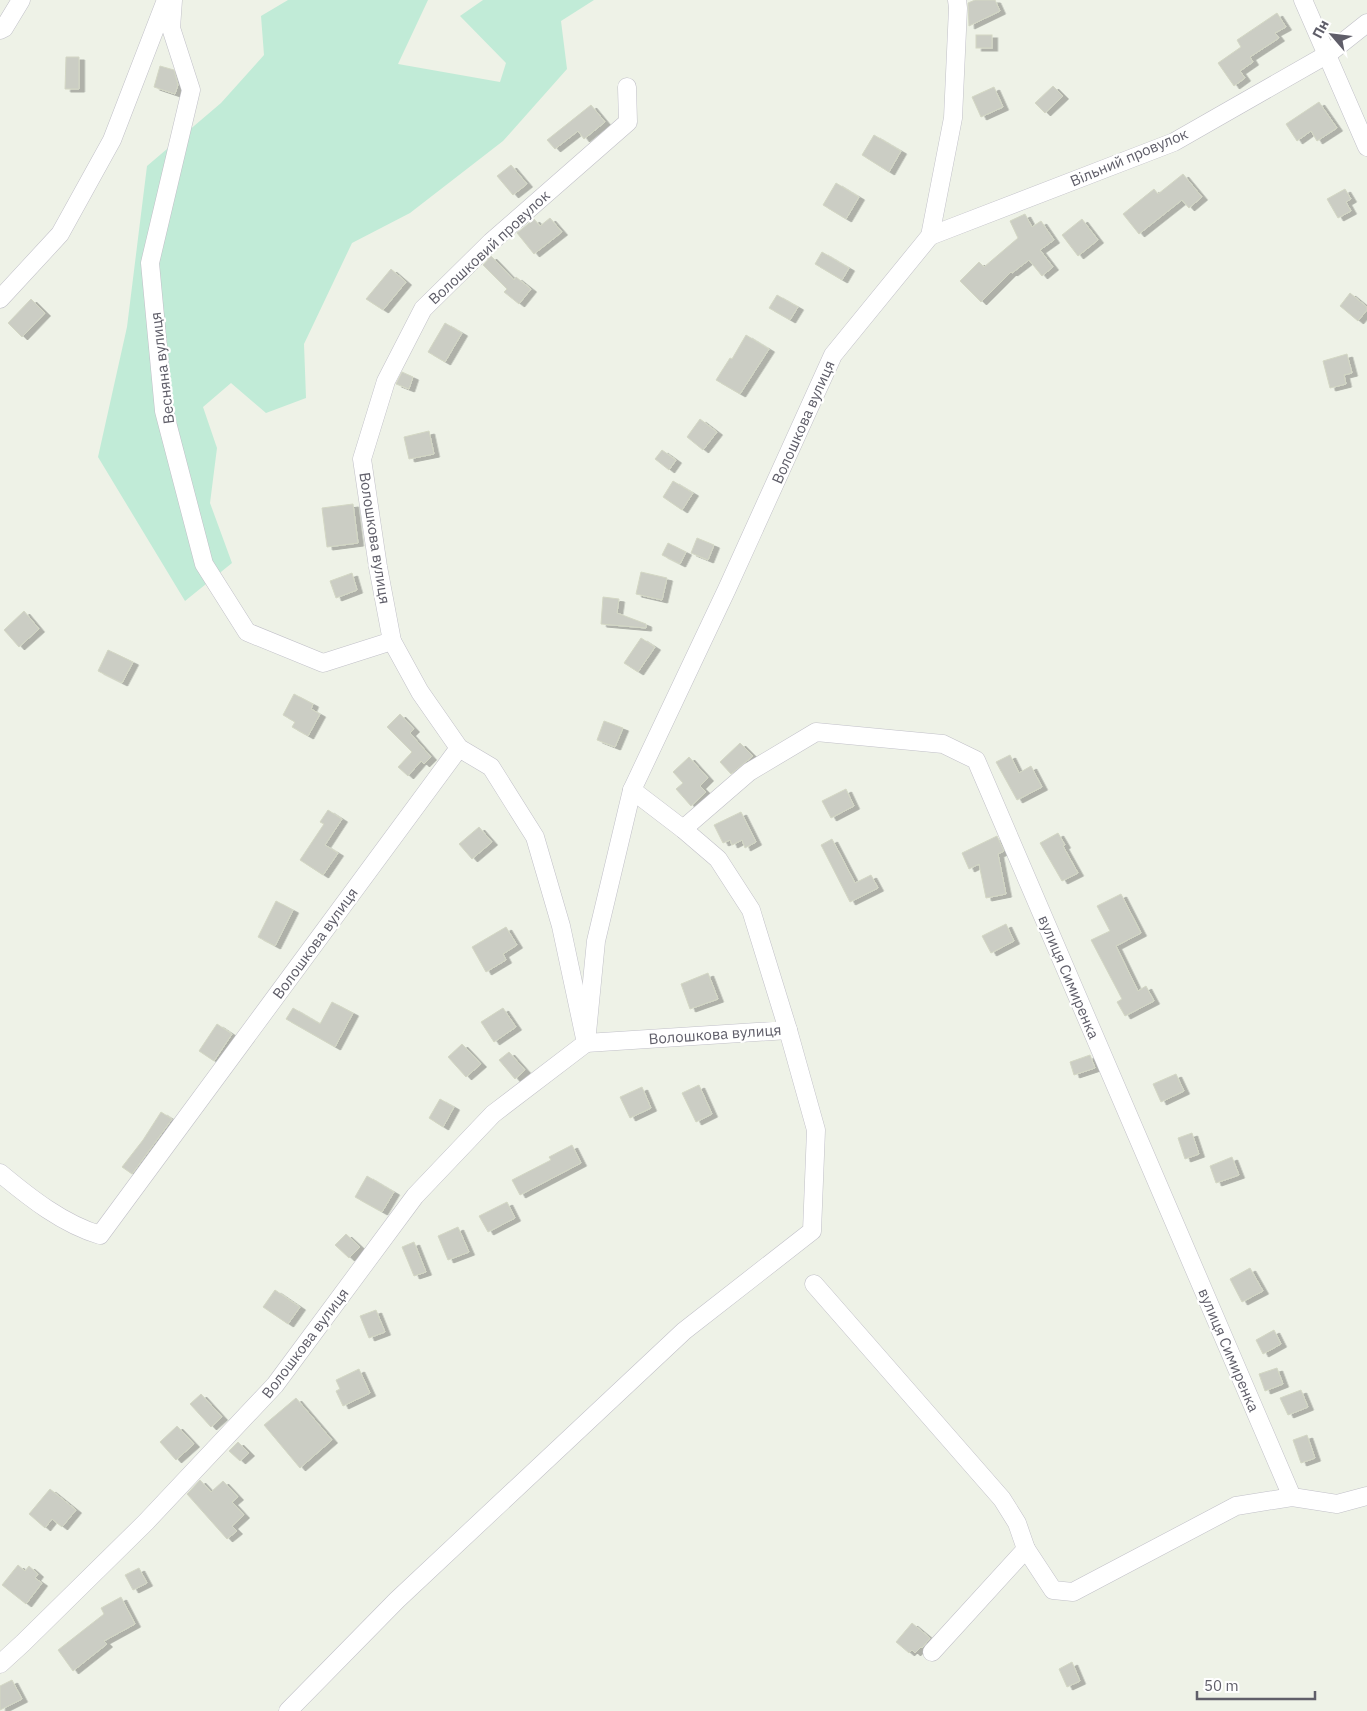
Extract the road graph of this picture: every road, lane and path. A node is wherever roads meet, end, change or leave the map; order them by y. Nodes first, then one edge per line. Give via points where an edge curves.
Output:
1 (21, 0) edge
2 (166, 0) edge
3 (173, 0) edge
4 (956, 0) edge
5 (1303, 0) edge
6 (1367, 24) edge
7 (0, 30) edge
8 (1328, 54) junction
9 (627, 87) dead end
10 (1367, 147) edge
11 (930, 236) junction
12 (0, 299) edge
13 (362, 458) joint
14 (392, 641) junction
15 (459, 748) junction
16 (632, 790) junction
17 (683, 829) junction
18 (788, 1030) junction
19 (586, 1043) junction
20 (0, 1173) edge
21 (814, 1284) dead end
22 (1367, 1496) edge
23 (1292, 1497) junction
24 (1026, 1549) junction
25 (932, 1652) dead end
26 (0, 1664) edge
27 (288, 1711) edge

1 - 7 street
2 - 12 street via 103,157 60,234
3 - 14 street, Весняна вулиця via 171,28 191,90 150,263 164,411 204,564 247,632 323,663
4 - 11 street, Волошкова вулиця via 953,118
5 - 8 street
6 - 8 street, Вільний провулок
8 - 10 street
8 - 11 street, Вільний провулок via 1174,142
9 - 13 street, Волошковий провулок via 628,122 491,242 422,309 386,381
11 - 16 street, Волошкова вулиця via 833,355
13 - 14 street, Волошкова вулиця
14 - 15 street, Волошкова вулиця via 420,692
15 - 19 street, Волошкова вулиця via 491,767 535,837 561,926
15 - 20 street, Волошкова вулиця via 100,1235 84,1231 29,1197
16 - 17 street, Волошкова вулиця
16 - 19 street, Волошкова вулиця via 596,941
17 - 18 street, Волошкова вулиця via 718,859 751,910
17 - 23 street, вулиця Симиренка via 749,772 816,732 943,744 976,760
18 - 19 street, Волошкова вулиця
18 - 27 street via 816,1130 812,1230 677,1338 397,1600
19 - 26 street, Волошкова вулиця via 493,1114 415,1196 276,1385 146,1522
21 - 24 street via 1002,1500 1017,1523
22 - 23 street via 1337,1504
23 - 24 street via 1236,1506 1073,1592 1053,1590
24 - 25 street

